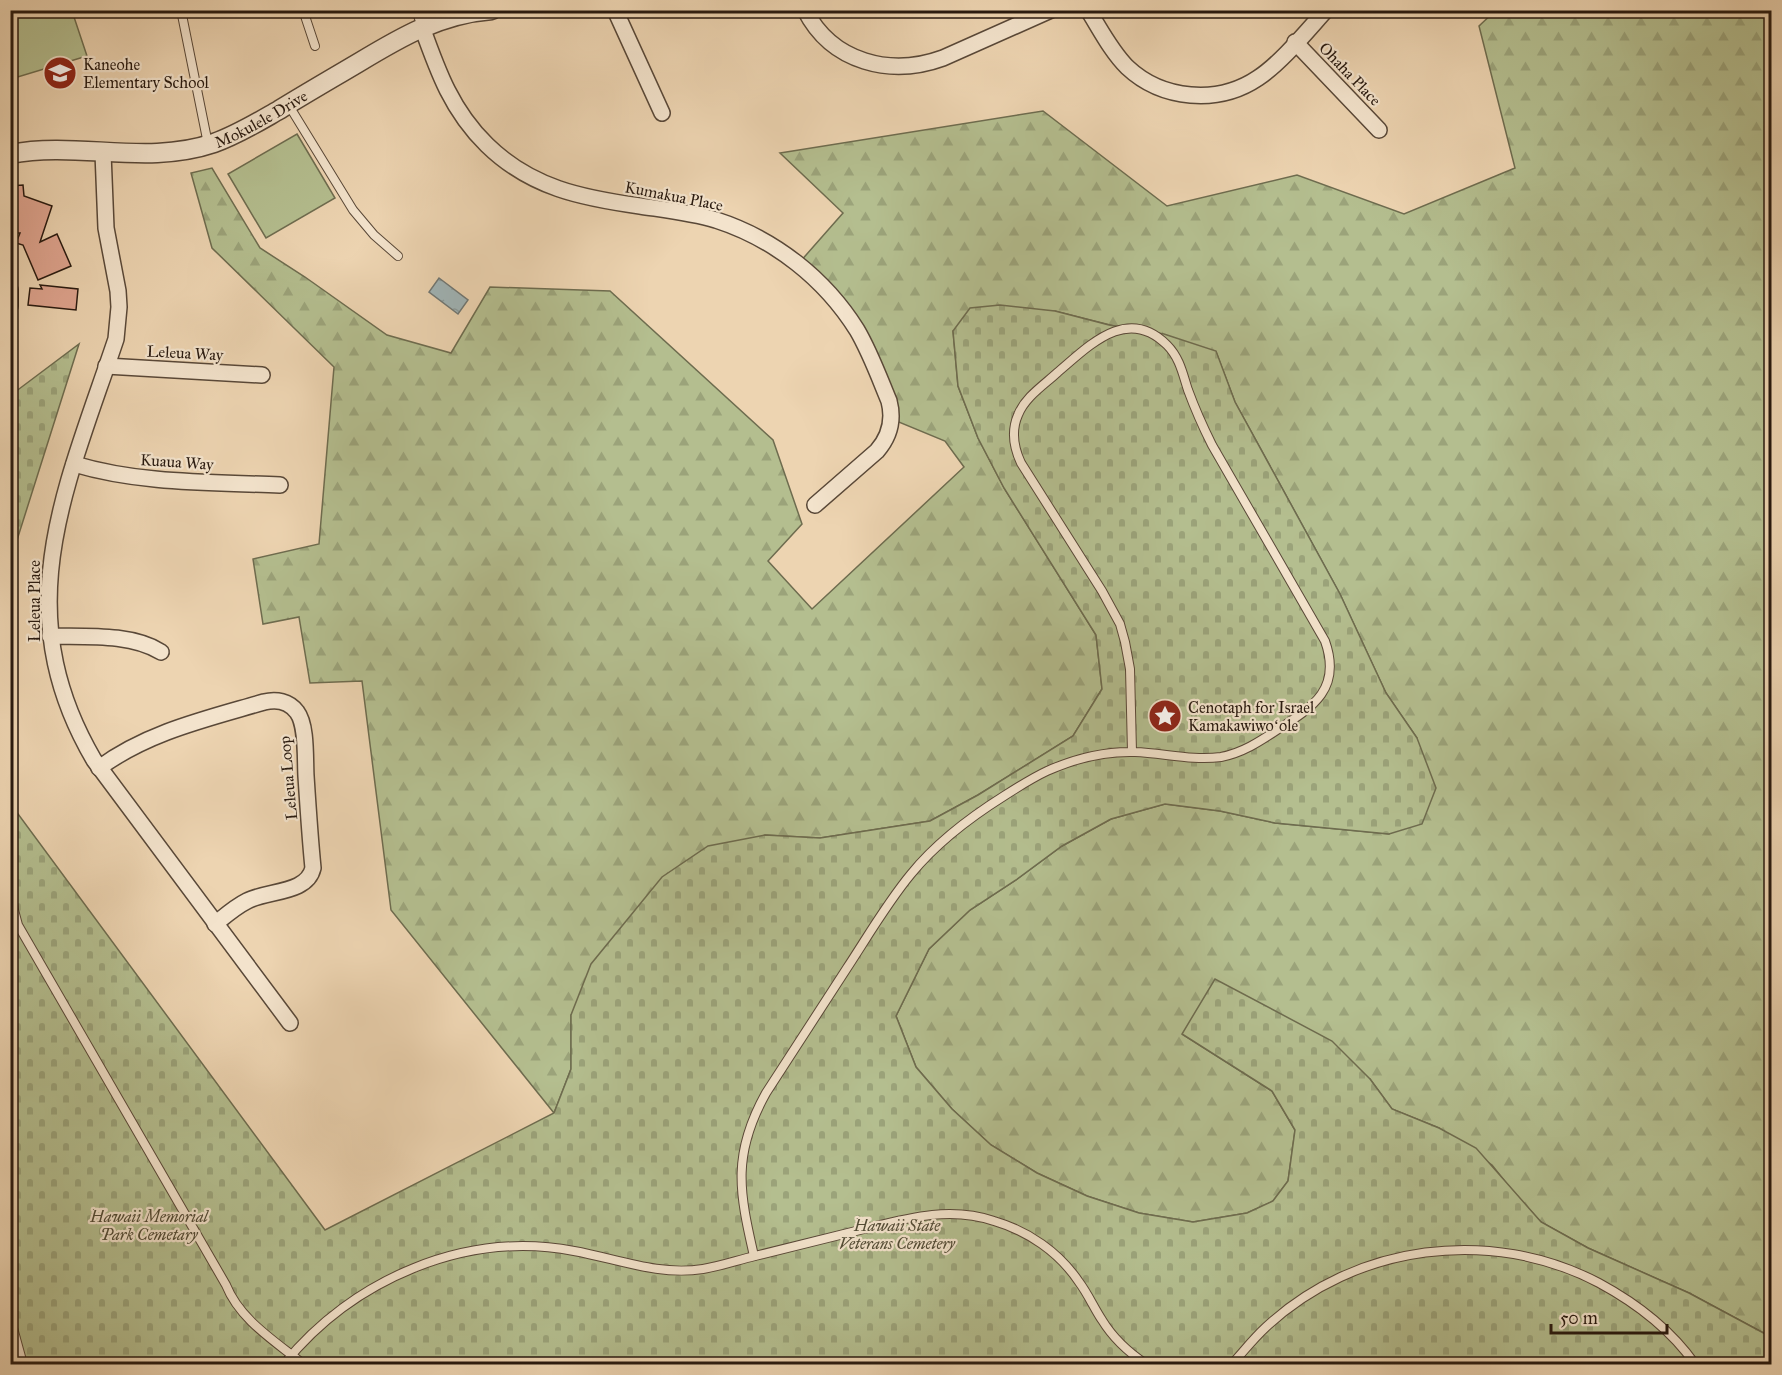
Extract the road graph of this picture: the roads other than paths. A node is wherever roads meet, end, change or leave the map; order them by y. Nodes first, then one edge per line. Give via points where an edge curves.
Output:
1 (181, 10) edge
2 (303, 10) edge
3 (492, 10) edge
4 (615, 10) edge
5 (805, 10) edge
6 (1051, 10) edge
7 (1088, 10) edge
8 (1326, 10) edge
9 (419, 19) edge
10 (1295, 42) junction
11 (315, 46) dead end
12 (288, 104) junction
13 (662, 113) dead end
14 (1379, 130) dead end
15 (208, 145) junction
16 (103, 153) junction
17 (10, 154) edge
18 (399, 256) dead end
19 (10, 290) edge
20 (10, 306) edge
21 (106, 366) junction
22 (262, 375) dead end
23 (74, 464) junction
24 (280, 485) dead end
25 (814, 505) dead end
26 (50, 636) junction
27 (160, 652) dead end
28 (1132, 752) junction
29 (99, 768) junction
30 (10, 881) edge
31 (215, 924) junction
32 (290, 1023) dead end
33 (754, 1256) junction
34 (10, 1317) edge
35 (292, 1355) junction
36 (22, 1365) edge
37 (284, 1365) edge
38 (303, 1365) edge
39 (1146, 1365) edge
40 (1233, 1365) edge
41 (1695, 1365) edge

1 - 15 lane
2 - 11 lane
3 - 9 street, Mokulele Drive
4 - 13 street
5 - 6 street via 817,28 840,49 867,62 898,67 928,63
7 - 10 street via 1117,56 1137,75 1160,88 1188,95 1218,94 1245,85 1270,69
8 - 10 street
9 - 12 street, Mokulele Drive via 387,46
9 - 25 street, Kumakua Place via 441,79 461,115 488,147 521,171 576,195 693,214 739,229 782,252 833,298 858,332 876,369 891,408 891,425 877,451
10 - 14 street, Ohaha Place
12 - 15 street, Mokulele Drive via 235,135
12 - 18 lane via 353,210
15 - 16 street, Mokulele Drive via 158,154
16 - 17 street, Mokulele Drive
16 - 21 street, Leleua Place via 106,228 119,308 116,339
19 - 20 street
21 - 22 street, Leleua Way
21 - 23 street, Leleua Place
23 - 24 street, Kuaua Way via 159,480
23 - 26 street, Leleua Place via 54,537 49,580
26 - 27 street via 132,640
26 - 29 street, Leleua Place via 70,714
28 - 28 lane via 1130,669 1120,624 1021,463 1014,436 1017,416 1027,399 1095,340 1130,329 1150,333 1175,355 1208,437 1325,641 1330,659 1326,687 1315,703 1247,749 1210,758
28 - 33 lane via 1085,758 1029,780 960,826 900,888 766,1093 752,1122 743,1152 741,1184
29 - 31 street, Leleua Place
29 - 31 street, Leleua Loop via 117,754 154,736 264,702 276,700 297,712 304,745 311,874 297,887 247,901
30 - 35 lane via 18,925 235,1303
31 - 32 street, Leleua Place
33 - 35 lane via 681,1270 641,1268 549,1248 501,1248 453,1256 408,1270 361,1294 320,1326
33 - 39 lane via 921,1215 956,1214 991,1220 1025,1233 1055,1255 1080,1283 1112,1334
34 - 36 lane
35 - 37 lane
35 - 38 lane
40 - 41 lane via 1272,1322 1331,1282 1380,1262 1459,1249 1530,1257 1589,1278 1656,1321

